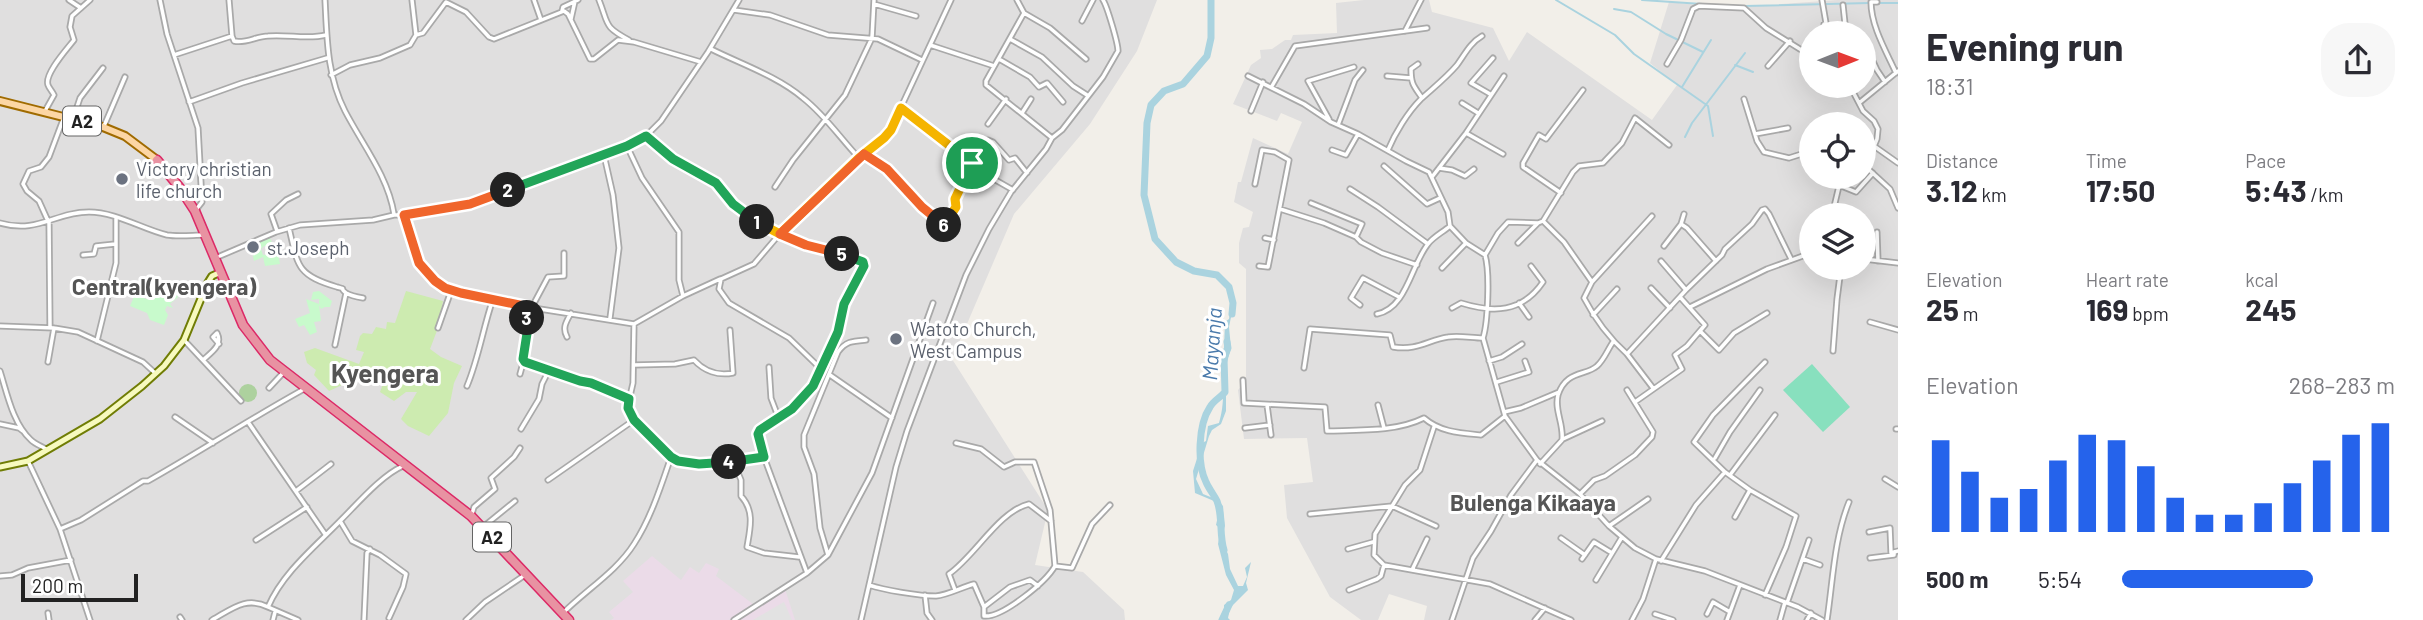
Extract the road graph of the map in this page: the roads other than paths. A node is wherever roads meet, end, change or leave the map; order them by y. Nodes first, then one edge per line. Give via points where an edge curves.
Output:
1 (69, 0) edge
2 (90, 0) edge
3 (160, 0) edge
4 (229, 0) edge
5 (325, 0) edge
6 (412, 0) edge
7 (534, 0) edge
8 (598, 0) edge
9 (739, 0) edge
10 (951, 0) edge
11 (1017, 0) edge
12 (1093, 0) edge
13 (1102, 0) edge
14 (1421, 0) edge
15 (577, 1) edge
16 (443, 2) edge
17 (874, 2) edge
18 (1822, 2) edge
19 (1877, 2) dead end
20 (1843, 5) dead end
21 (81, 8) junction
22 (733, 10) junction
23 (562, 11) junction
24 (1024, 13) junction
25 (916, 16) dead end
26 (570, 19) junction
27 (541, 20) junction
28 (1082, 21) dead end
29 (1826, 21) edge
30 (1845, 21) edge
31 (1427, 27) dead end
32 (1405, 30) junction
33 (327, 35) junction
34 (416, 35) junction
35 (232, 36) junction
36 (1482, 36) dead end
37 (872, 38) junction
38 (1010, 39) junction
39 (1790, 41) junction
40 (634, 43) junction
41 (930, 45) junction
42 (1799, 47) edge
43 (710, 48) junction
44 (174, 55) junction
45 (327, 58) junction
46 (1493, 58) dead end
47 (999, 59) junction
48 (1086, 59) dead end
49 (922, 60) junction
50 (701, 62) junction
51 (1418, 64) dead end
52 (1667, 64) dead end
53 (994, 66) junction
54 (1768, 66) dead end
55 (1354, 67) dead end
56 (103, 68) dead end
57 (1399, 68) dead end
58 (1876, 68) edge
59 (1363, 70) dead end
60 (1897, 72) edge
61 (331, 75) junction
62 (1248, 76) dead end
63 (1387, 76) dead end
64 (1399, 76) junction
65 (1504, 76) dead end
66 (125, 77) dead end
67 (1411, 78) junction
68 (1263, 82) junction
69 (1885, 82) junction
70 (1272, 87) junction
71 (1583, 90) dead end
72 (1490, 94) junction
73 (1087, 95) junction
74 (1422, 98) junction
75 (1856, 98) edge
76 (1006, 99) junction
77 (1031, 99) dead end
78 (1744, 99) dead end
79 (0, 101) edge
80 (189, 102) junction
81 (1063, 102) dead end
82 (1462, 103) dead end
83 (1859, 103) junction
84 (901, 108) junction
85 (1251, 111) dead end
86 (1864, 112) edge
87 (44, 113) junction
88 (1021, 113) junction
89 (1479, 113) junction
90 (64, 117) junction
91 (73, 119) junction
92 (826, 120) junction
93 (1331, 122) junction
94 (1876, 123) edge
95 (988, 124) dead end
96 (1338, 125) junction
97 (103, 127) junction
98 (1788, 128) dead end
99 (1466, 133) junction
100 (1358, 134) junction
101 (1755, 134) junction
102 (646, 136) junction
103 (1052, 138) junction
104 (1876, 141) edge
105 (1668, 145) dead end
106 (627, 146) junction
107 (1876, 147) edge
108 (1332, 150) dead end
109 (1388, 150) junction
110 (1503, 153) dead end
111 (864, 154) junction
112 (604, 155) junction
113 (1799, 155) edge
114 (859, 158) junction
115 (157, 160) joint
116 (972, 163) junction
117 (1898, 163) edge
118 (1384, 166) dead end
119 (1439, 168) junction
120 (1474, 169) dead end
121 (1027, 173) junction
122 (985, 174) dead end
123 (1876, 176) edge
124 (1432, 177) junction
125 (1255, 184) dead end
126 (775, 187) dead end
127 (1350, 189) dead end
128 (1013, 190) junction
129 (1561, 193) junction
130 (298, 194) dead end
131 (1440, 198) junction
132 (1311, 203) dead end
133 (1898, 208) edge
134 (197, 209) junction
135 (1279, 209) junction
136 (394, 215) junction
137 (404, 215) junction
138 (1684, 215) dead end
139 (1652, 216) dead end
140 (116, 218) junction
141 (49, 221) junction
142 (1541, 222) junction
143 (0, 223) edge
144 (1681, 224) junction
145 (943, 226) junction
146 (1450, 226) junction
147 (289, 228) junction
148 (277, 231) junction
149 (1877, 232) dead end
150 (780, 234) junction
151 (949, 234) dead end
152 (207, 235) junction
153 (1356, 237) junction
154 (1265, 238) dead end
155 (1274, 240) junction
156 (1466, 243) junction
157 (1518, 243) dead end
158 (115, 244) junction
159 (1427, 244) junction
160 (1664, 246) dead end
161 (564, 253) dead end
162 (83, 255) dead end
163 (1485, 255) junction
164 (220, 256) junction
165 (1799, 257) edge
166 (1791, 259) junction
167 (1661, 261) dead end
168 (1716, 261) junction
169 (1878, 261) joint
170 (1898, 263) edge
171 (1259, 265) dead end
172 (1417, 265) junction
173 (1531, 266) dead end
174 (1442, 268) dead end
175 (221, 272) junction
176 (721, 279) junction
177 (1841, 280) edge
178 (1592, 282) junction
179 (1651, 288) dead end
180 (1617, 289) dead end
181 (451, 290) junction
182 (1686, 290) junction
183 (346, 293) junction
184 (683, 296) junction
185 (1399, 297) junction
186 (1680, 297) junction
187 (363, 298) dead end
188 (493, 299) junction
189 (933, 303) dead end
190 (1519, 303) junction
191 (1360, 305) dead end
192 (531, 307) junction
193 (1670, 307) junction
194 (1690, 307) junction
195 (1452, 308) dead end
196 (1486, 311) junction
197 (571, 313) junction
198 (1767, 313) dead end
199 (1377, 314) dead end
200 (1592, 315) junction
201 (1529, 317) dead end
202 (610, 319) junction
203 (1870, 322) dead end
204 (634, 324) junction
205 (0, 326) edge
206 (52, 328) junction
207 (438, 328) dead end
208 (730, 330) dead end
209 (1898, 330) edge
210 (1700, 331) junction
211 (567, 337) dead end
212 (1483, 338) junction
213 (184, 340) junction
214 (97, 341) junction
215 (866, 341) dead end
216 (1613, 342) junction
217 (219, 344) dead end
218 (1522, 344) dead end
219 (335, 345) dead end
220 (1833, 351) dead end
221 (1627, 354) junction
222 (203, 360) junction
223 (1525, 361) dead end
224 (48, 362) dead end
225 (525, 362) junction
226 (1489, 362) junction
227 (1765, 362) dead end
228 (634, 365) junction
229 (769, 367) dead end
230 (1304, 368) dead end
231 (282, 369) junction
232 (821, 369) junction
233 (549, 370) junction
234 (0, 371) edge
235 (155, 373) junction
236 (520, 374) dead end
237 (829, 374) junction
238 (1243, 380) dead end
239 (1497, 382) junction
240 (467, 386) dead end
241 (307, 387) junction
242 (269, 388) dead end
243 (1653, 388) junction
244 (1627, 390) dead end
245 (1760, 390) dead end
246 (1559, 392) junction
247 (629, 399) junction
248 (241, 401) dead end
249 (1635, 402) junction
250 (1267, 405) junction
251 (1378, 405) dead end
252 (1504, 414) junction
253 (1775, 415) dead end
254 (176, 417) dead end
255 (891, 418) junction
256 (779, 419) junction
257 (634, 420) junction
258 (1602, 421) dead end
259 (248, 422) junction
260 (0, 424) edge
261 (1270, 425) junction
262 (1434, 427) junction
263 (1244, 428) dead end
264 (1384, 428) junction
265 (521, 429) dead end
266 (25, 433) junction
267 (1271, 435) dead end
268 (1562, 440) junction
269 (213, 443) junction
270 (956, 443) dead end
271 (520, 448) dead end
272 (46, 449) junction
273 (671, 457) junction
274 (764, 457) junction
275 (1714, 459) junction
276 (28, 461) junction
277 (733, 461) junction
278 (1538, 462) junction
279 (331, 464) dead end
280 (405, 465) junction
281 (0, 467) edge
282 (1727, 474) junction
283 (548, 480) dead end
284 (1885, 480) dead end
285 (1898, 487) edge
286 (1750, 490) junction
287 (296, 491) junction
288 (1580, 494) junction
289 (1648, 499) dead end
290 (515, 501) dead end
291 (1849, 502) dead end
292 (1110, 505) dead end
293 (1392, 506) junction
294 (307, 507) junction
295 (1310, 514) dead end
296 (471, 516) junction
297 (1735, 517) dead end
298 (340, 521) junction
299 (1051, 521) junction
300 (1436, 526) dead end
301 (1609, 526) junction
302 (483, 527) junction
303 (60, 529) junction
304 (1870, 532) dead end
305 (326, 534) junction
306 (1622, 536) junction
307 (1561, 538) dead end
308 (1427, 539) dead end
309 (256, 540) dead end
310 (1809, 540) dead end
311 (1373, 542) junction
312 (370, 549) junction
313 (1348, 549) dead end
314 (1896, 552) edge
315 (1612, 553) junction
316 (828, 555) junction
317 (800, 557) junction
318 (1870, 558) dead end
319 (1803, 559) junction
320 (71, 560) junction
321 (1659, 560) junction
322 (1384, 565) junction
323 (1820, 565) dead end
324 (1055, 566) junction
325 (1412, 570) junction
326 (807, 573) junction
327 (527, 574) junction
328 (0, 576) edge
329 (1596, 580) dead end
330 (1466, 581) junction
331 (869, 585) junction
332 (1038, 586) junction
333 (1740, 586) junction
334 (955, 590) junction
335 (1349, 590) dead end
336 (926, 594) junction
337 (1765, 595) junction
338 (1786, 603) junction
339 (268, 607) junction
340 (984, 607) junction
341 (1545, 608) junction
342 (275, 612) junction
343 (1730, 612) junction
344 (48, 613) dead end
345 (1811, 613) junction
346 (1655, 614) dead end
347 (1707, 614) dead end
348 (565, 617) edge
349 (389, 618) dead end
350 (983, 618) edge
351 (49, 620) edge
352 (90, 620) edge
353 (212, 620) edge
354 (273, 620) edge
355 (298, 620) edge
356 (364, 620) edge
357 (466, 620) edge
358 (734, 620) edge
359 (861, 620) edge
360 (932, 620) edge
361 (1452, 620) edge
362 (1535, 620) edge
363 (1569, 620) edge
364 (1632, 620) edge
365 (1673, 620) edge
366 (1727, 620) edge
367 (1780, 620) edge
368 (1807, 620) edge
369 (1825, 620) edge

1 - 21 street
2 - 21 street
3 - 44 street
4 - 35 street
5 - 33 street
6 - 34 street
7 - 27 street
8 - 40 street via 609,27
9 - 22 street
10 - 41 street
11 - 24 street
12 - 28 street
13 - 73 street via 1118,51
14 - 32 street
15 - 23 street
15 - 26 street
16 - 27 street via 466,12 494,39
16 - 34 street
17 - 25 street
17 - 37 street
18 - 29 street
19 - 60 street via 1871,3 1882,43
20 - 30 street
21 - 87 street via 70,22 74,40 48,79 54,95
22 - 37 street via 770,15 828,36
22 - 43 street
23 - 26 street
23 - 27 street
24 - 38 street
24 - 48 street
26 - 40 street via 590,59 618,40
31 - 32 street
32 - 70 street via 1295,46
33 - 35 street via 268,36 239,43
33 - 45 street
34 - 61 street via 410,45
35 - 44 street
36 - 74 street
37 - 49 street
37 - 92 street via 843,99
38 - 47 street
38 - 73 street via 1042,57
39 - 42 street
39 - 52 street via 1744,8 1699,6 1693,9
39 - 54 street
40 - 50 street
41 - 49 street
41 - 53 street
43 - 50 street
43 - 92 street via 788,86
44 - 80 street
45 - 61 street
45 - 80 street
46 - 72 street via 1471,83
47 - 53 street
47 - 81 street via 1039,87 1047,83
49 - 84 street
50 - 102 street
51 - 67 street via 1411,69
53 - 76 street via 986,85
55 - 93 street via 1308,81
56 - 91 street via 80,98
57 - 64 street
58 - 69 street
59 - 96 street
60 - 69 street
61 - 136 street via 344,110 382,176
62 - 68 street
63 - 64 street
64 - 67 street
65 - 72 street
66 - 97 street
67 - 74 street
68 - 70 street
68 - 85 street
69 - 83 street
70 - 93 street
71 - 129 street via 1546,139 1539,135 1523,163 1528,172
72 - 89 street
73 - 103 street
74 - 109 street
75 - 83 street
76 - 88 street
76 - 95 street
77 - 88 street
78 - 101 street
79 - 87 main road, A2
80 - 134 street via 198,128 202,196
82 - 89 street
83 - 86 street
84 - 111 street via 889,133
84 - 116 street
87 - 90 main road, A2
88 - 103 street
89 - 99 street
90 - 91 main road, A2
90 - 141 street via 49,157 41,167 29,171 23,184
91 - 97 main road, A2
92 - 114 street
92 - 126 street
93 - 96 street
94 - 104 street
96 - 100 street
97 - 115 main road, A2 via 125,136
98 - 101 street
99 - 110 street
99 - 119 street
100 - 108 street via 1346,155
100 - 109 street
101 - 113 street via 1768,153 1789,158
102 - 106 street
102 - 150 street via 673,159 721,186 747,216
103 - 121 street
105 - 129 street via 1635,118 1622,143 1603,163 1579,166
106 - 112 street
106 - 184 street via 642,178 679,232
107 - 117 street
109 - 124 street
111 - 114 street
111 - 145 street via 887,169
112 - 137 street via 470,204
112 - 202 street via 619,241
114 - 150 street
115 - 134 highway, A2
116 - 121 street via 991,140
116 - 145 street via 955,199 956,207
118 - 131 street via 1427,204
119 - 120 street via 1465,176
119 - 124 street
121 - 128 street
122 - 128 street
123 - 133 street via 1890,189
124 - 131 street
125 - 135 street via 1262,149 1289,160
127 - 159 street
128 - 331 street via 966,275 911,420
129 - 142 street
130 - 148 street via 271,214
131 - 146 street
132 - 153 street via 1362,224
134 - 152 highway, A2
134 - 164 highway, A2
135 - 153 street
135 - 155 street
136 - 137 street
136 - 147 street
137 - 181 street via 422,269
138 - 144 street
139 - 178 street
140 - 141 street via 91,212
140 - 152 street via 167,234
140 - 158 street
141 - 143 street via 21,228
141 - 206 street
142 - 157 street
142 - 163 street via 1508,222
142 - 178 street via 1564,242
144 - 160 street
144 - 168 street
145 - 151 street
146 - 156 street
146 - 159 street
147 - 148 street
147 - 183 street via 297,262 305,273
148 - 164 street
149 - 169 street
150 - 176 street via 754,264
150 - 232 street via 864,263
152 - 175 highway, A2
153 - 172 street via 1372,249
154 - 155 street
155 - 171 street via 1268,267
156 - 163 street
156 - 174 street
158 - 162 street via 96,246 94,254
158 - 214 street via 116,263
159 - 172 street
161 - 192 street via 564,276 548,277
163 - 196 street
164 - 231 highway, A2 via 246,319
165 - 166 street
166 - 168 street via 1764,209
166 - 194 street
167 - 182 street
168 - 182 street
169 - 170 street
172 - 185 street
173 - 190 street via 1543,282
175 - 213 street via 207,284
175 - 231 highway, A2 via 243,325
176 - 184 street
176 - 232 street via 720,293 729,303 789,338
177 - 220 street
178 - 200 street via 1584,298
179 - 193 street
180 - 200 street
181 - 188 street
181 - 207 street
182 - 186 street
183 - 187 street
183 - 219 street
184 - 204 street
185 - 191 street via 1363,278 1351,298
185 - 199 street via 1389,310
186 - 193 street
186 - 194 street
188 - 192 street
188 - 240 street
189 - 255 street
190 - 196 street
190 - 201 street
192 - 197 street
192 - 225 street
193 - 221 street
194 - 210 street via 1705,326
195 - 196 street via 1461,303
196 - 212 street
197 - 202 street
197 - 211 street via 565,325
198 - 210 street via 1734,333 1719,350
200 - 216 street
202 - 204 street
203 - 209 street
204 - 228 street
205 - 206 street
206 - 214 street
206 - 224 street
208 - 228 street via 733,373 711,372 694,360
210 - 243 street via 1675,355 1682,369
212 - 226 street
212 - 230 street via 1448,337 1424,346 1399,348 1393,347 1390,335 1310,329
213 - 222 street
213 - 235 street
214 - 235 street via 143,362
215 - 237 street via 844,345
216 - 221 street
216 - 246 street via 1597,366 1574,374
217 - 222 street
218 - 226 street
221 - 243 street
222 - 248 street
223 - 239 street via 1529,372
225 - 233 street
225 - 236 street
226 - 239 street
227 - 275 street via 1713,415 1694,442
228 - 247 street
229 - 256 street via 771,398
231 - 241 highway, A2
231 - 242 street
232 - 256 street via 813,386
233 - 247 street
233 - 265 street via 539,400
234 - 266 street
235 - 272 street via 107,414
237 - 255 street
237 - 316 street via 803,441 814,474
238 - 250 street via 1244,403
239 - 252 street
241 - 259 street
241 - 280 highway, A2
243 - 249 street
244 - 249 street
245 - 275 street
246 - 252 street
246 - 268 street
247 - 257 street
249 - 288 street via 1652,437 1635,455
250 - 261 street
250 - 264 street via 1325,407 1327,431
251 - 264 street
252 - 262 street via 1481,435
252 - 278 street
253 - 282 street
254 - 269 street
255 - 316 street via 872,473
256 - 274 street via 758,434
257 - 273 street
257 - 283 street
258 - 268 street
259 - 269 street
259 - 287 street
260 - 266 street
261 - 263 street
261 - 267 street
262 - 264 street via 1424,418
262 - 293 street via 1420,470
266 - 272 street
268 - 278 street
269 - 303 street
270 - 299 street via 981,449 1004,467 1034,462
271 - 296 street via 491,478 495,489
272 - 276 street
273 - 277 street via 699,464
273 - 348 street via 634,544
274 - 277 street
274 - 317 street
275 - 282 street
276 - 281 street
276 - 303 street
277 - 317 street via 751,518 747,547
278 - 288 street
278 - 330 street via 1498,515 1473,558
279 - 287 street
280 - 296 highway, A2
280 - 298 street via 376,484
282 - 286 street
282 - 321 street via 1696,505
284 - 285 street
286 - 297 street
286 - 337 street via 1796,516
287 - 294 street
288 - 301 street
289 - 301 street
290 - 302 street
291 - 369 street
292 - 324 street via 1092,524 1072,568
293 - 295 street
293 - 300 street
293 - 311 street
294 - 305 street
294 - 309 street
296 - 302 highway, A2
298 - 305 street
298 - 312 street via 352,541
299 - 324 street
299 - 334 street via 1029,504 1013,512 948,574
301 - 306 street
302 - 327 highway, A2
303 - 320 street
304 - 314 street via 1890,528 1891,553
305 - 339 street
306 - 315 street
306 - 321 street
307 - 315 street via 1583,557 1594,542
308 - 325 street
310 - 319 street
311 - 313 street
311 - 322 street via 1374,555
312 - 349 street via 406,574
312 - 356 street
314 - 318 street
315 - 329 street
316 - 326 street
317 - 326 street
319 - 323 street
319 - 338 street
320 - 328 street
320 - 352 street
321 - 333 street via 1705,571
321 - 364 street
322 - 325 street
322 - 335 street via 1377,579
324 - 332 street
325 - 330 street
326 - 358 street
327 - 348 highway, A2
327 - 357 street
330 - 341 street via 1490,584
330 - 361 street
331 - 336 street
331 - 359 street
332 - 340 street via 1030,580 1010,587
332 - 350 street via 1002,613
333 - 337 street
333 - 343 street
334 - 336 street via 938,596
334 - 340 street via 974,584
336 - 360 street
337 - 338 street
338 - 345 street
338 - 367 street
339 - 342 street
339 - 353 street via 247,602
340 - 350 street
341 - 362 street
341 - 363 street
342 - 354 street
342 - 355 street
343 - 347 street via 1713,602
343 - 366 street
344 - 351 street
345 - 368 street
345 - 369 street
346 - 365 street

